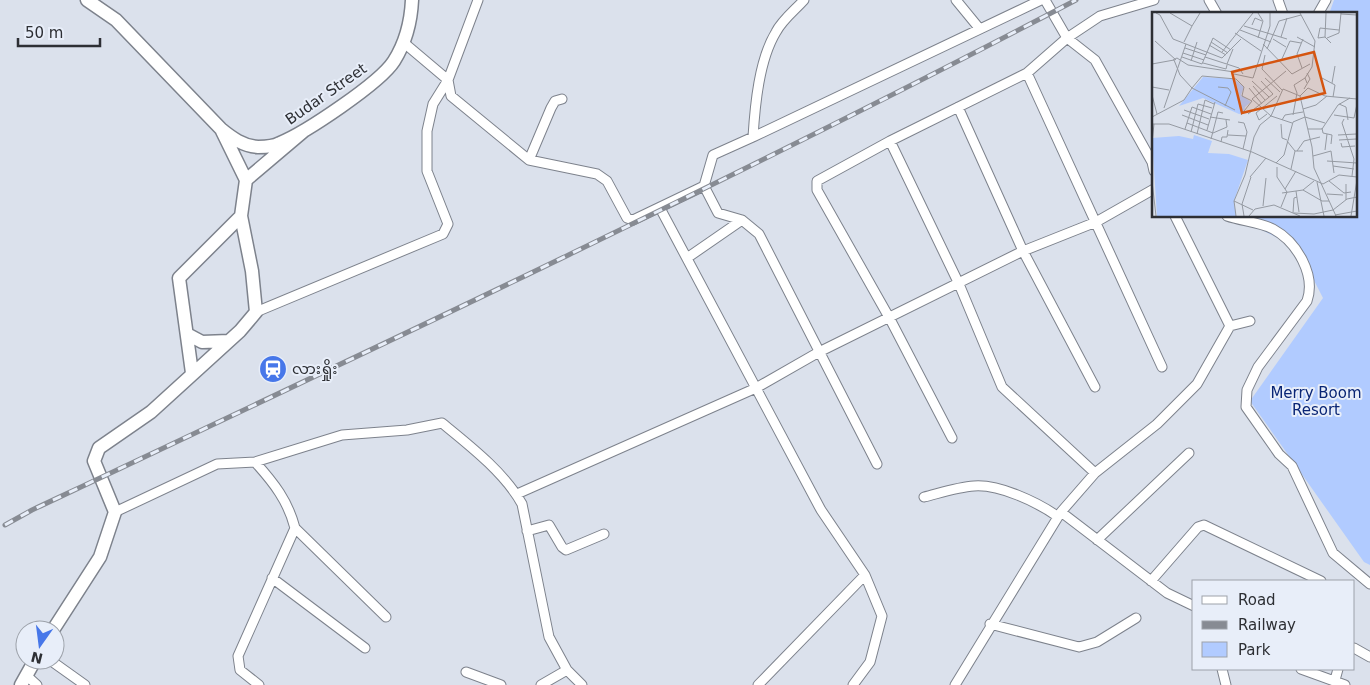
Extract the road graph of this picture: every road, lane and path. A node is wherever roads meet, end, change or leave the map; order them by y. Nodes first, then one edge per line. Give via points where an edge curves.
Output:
1 (87, 0) edge
2 (412, 0) edge
3 (478, 0) edge
4 (804, 0) edge
5 (956, 0) edge
6 (1041, 0) edge
7 (1045, 0) edge
8 (1154, 0) edge
9 (1209, 0) edge
10 (1278, 0) edge
11 (1326, 0) edge
12 (1216, 12) edge
13 (1282, 12) edge
14 (1319, 12) edge
15 (979, 28) junction
16 (1067, 38) junction
17 (403, 42) junction
18 (1027, 73) junction
19 (448, 80) junction
20 (562, 99) dead end
21 (958, 107) junction
22 (221, 129) junction
23 (304, 130) junction
24 (752, 137) junction
25 (890, 141) junction
26 (530, 160) junction
27 (1152, 162) edge
28 (246, 180) junction
29 (704, 186) junction
30 (1152, 189) edge
31 (660, 208) junction
32 (241, 216) junction
33 (1176, 218) edge
34 (1234, 218) edge
35 (742, 220) junction
36 (1096, 222) junction
37 (1024, 251) junction
38 (687, 258) junction
39 (959, 284) junction
40 (256, 312) junction
41 (890, 319) junction
42 (1250, 321) dead end
43 (1230, 326) junction
44 (187, 334) junction
45 (230, 341) junction
46 (819, 352) junction
47 (1162, 367) dead end
48 (192, 373) junction
49 (1095, 387) dead end
50 (756, 388) junction
51 (952, 438) dead end
52 (1189, 453) dead end
53 (256, 462) junction
54 (877, 464) dead end
55 (1095, 472) junction
56 (517, 494) junction
57 (924, 497) dead end
58 (115, 512) junction
59 (1059, 514) junction
60 (295, 528) junction
61 (527, 532) junction
62 (604, 534) dead end
63 (1097, 540) junction
64 (865, 575) junction
65 (272, 578) junction
66 (1319, 580) edge
67 (1150, 581) junction
68 (1370, 584) edge
69 (1192, 605) edge
70 (386, 616) dead end
71 (1136, 618) dead end
72 (59, 620) edge
73 (990, 624) junction
74 (365, 648) dead end
75 (1355, 649) edge
76 (1370, 657) edge
77 (64, 670) edge
78 (567, 670) junction
79 (1222, 670) edge
80 (1304, 670) edge
81 (1338, 670) edge
82 (466, 672) dead end
83 (23, 680) edge
84 (1335, 680) junction
85 (37, 685) edge
86 (85, 685) edge
87 (259, 685) edge
88 (501, 685) edge
89 (541, 685) edge
90 (582, 685) edge
91 (758, 685) edge
92 (853, 685) edge
93 (955, 685) edge
94 (1226, 685) edge
95 (1346, 685) edge

1 - 22 street via 116,20
2 - 17 street, Budar Street via 410,24
3 - 19 street
4 - 24 street via 776,32 762,68
5 - 15 street
6 - 15 street
7 - 16 street
8 - 16 street via 1100,16
9 - 12 street
10 - 13 street
11 - 14 street
15 - 24 street
16 - 18 street
16 - 27 street via 1096,60
17 - 19 street
17 - 23 street, Budar Street via 394,62 372,84
18 - 21 street
18 - 36 street
19 - 26 street via 451,96
19 - 40 street via 434,104 427,131 427,171 448,224 443,234
20 - 26 street via 555,101 551,108
21 - 25 street
21 - 37 street
22 - 23 street, Budar Street via 238,142 258,146 279,144
22 - 28 street
23 - 28 street
24 - 29 street via 713,155
25 - 39 street
25 - 41 street via 817,181 817,190
26 - 31 street via 597,174 607,182 627,218 633,220
28 - 32 street
29 - 31 street
29 - 35 street via 718,213
30 - 36 street
31 - 38 street
32 - 40 street
32 - 44 street via 179,278
33 - 43 street
34 - 68 street via 1272,228 1284,237 1308,270 1311,290 1308,301 1258,367 1246,390 1246,406 1279,454 1292,466 1333,553
35 - 38 street
35 - 46 street via 759,234
36 - 37 street
36 - 47 street
37 - 39 street
37 - 49 street
38 - 50 street
39 - 41 street
39 - 55 street via 1002,387
40 - 45 street
41 - 46 street
41 - 51 street
42 - 43 street
43 - 55 street via 1197,384 1157,424
44 - 45 street via 202,342
44 - 48 street
45 - 48 street
46 - 50 street
46 - 54 street
48 - 58 street via 151,412 99,448 94,461
50 - 56 street
50 - 64 street via 821,510
52 - 63 street
53 - 56 street via 342,435 407,430 442,423
53 - 58 street via 217,464
53 - 60 street via 275,483 289,508
55 - 59 street
56 - 61 street
57 - 59 street via 975,486 992,488 1038,503
58 - 72 street via 100,557
59 - 63 street
59 - 73 street
60 - 65 street
60 - 70 street
61 - 62 street via 549,525 566,550
61 - 78 street via 549,637
63 - 67 street
64 - 91 street
64 - 92 street via 882,616 870,662
65 - 74 street
65 - 87 street via 238,656 240,670
66 - 67 street via 1204,525 1198,527
67 - 69 street via 1167,594
71 - 73 street via 1097,642 1079,647
73 - 93 street
75 - 76 street
77 - 86 street
78 - 89 street
78 - 90 street
79 - 94 street
80 - 84 street
81 - 84 street
82 - 88 street
83 - 85 street
84 - 95 street

